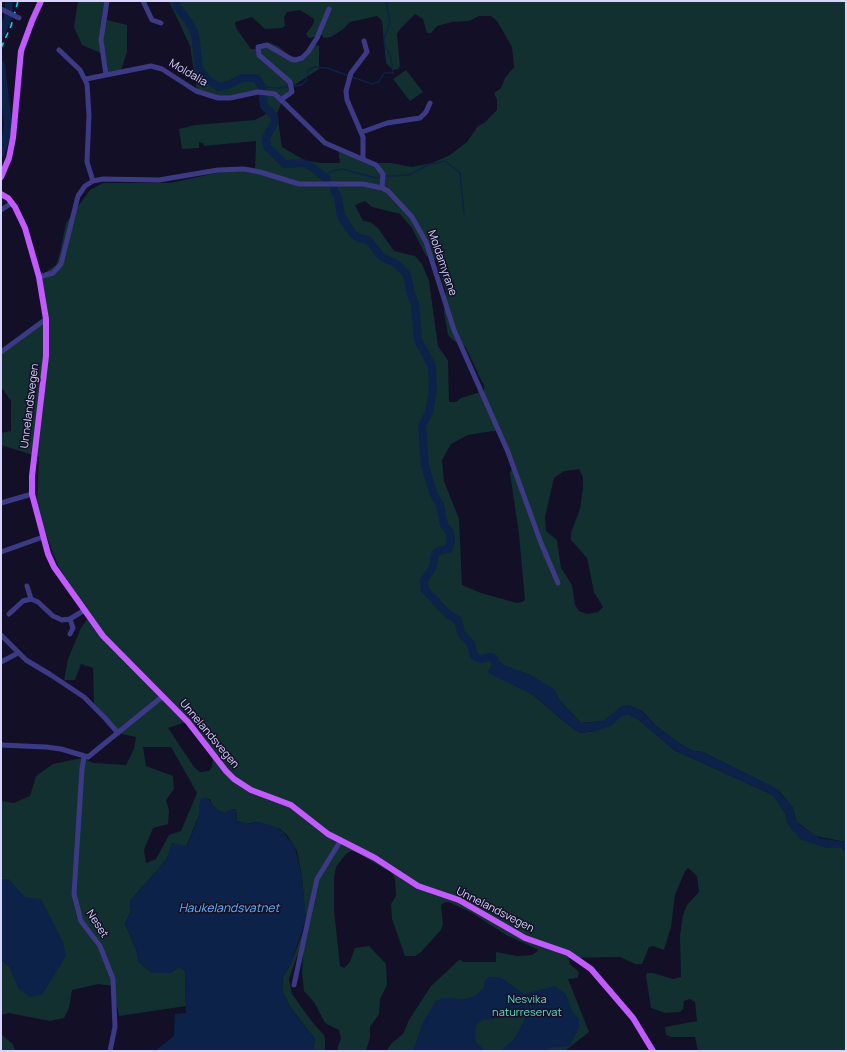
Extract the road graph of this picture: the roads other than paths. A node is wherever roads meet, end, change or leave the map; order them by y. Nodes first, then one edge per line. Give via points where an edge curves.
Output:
1 (42, 1) edge
2 (107, 1) edge
3 (143, 1) edge
4 (1, 9) edge
5 (329, 10) dead end
6 (18, 18) dead end
7 (161, 23) dead end
8 (364, 41) dead end
9 (59, 50) dead end
10 (106, 75) junction
11 (86, 80) junction
12 (282, 99) junction
13 (430, 102) dead end
14 (362, 132) junction
15 (362, 158) junction
16 (1, 177) edge
17 (93, 181) junction
18 (382, 188) junction
19 (1, 194) edge
20 (12, 203) junction
21 (1, 210) edge
22 (40, 278) junction
23 (46, 320) junction
24 (1, 352) edge
25 (32, 494) junction
26 (1, 504) edge
27 (43, 537) junction
28 (1, 552) edge
29 (558, 583) dead end
30 (27, 586) dead end
31 (31, 599) junction
32 (83, 610) junction
33 (9, 614) dead end
34 (70, 619) junction
35 (70, 634) dead end
36 (1, 635) edge
37 (18, 653) junction
38 (1, 662) edge
39 (163, 696) junction
40 (118, 733) junction
41 (1, 745) edge
42 (84, 757) junction
43 (341, 840) junction
44 (294, 985) dead end
45 (110, 1051) edge
46 (653, 1051) edge

1 - 16 main road via 21,50 13,138 9,158
2 - 10 street via 101,40
3 - 7 street via 152,20
4 - 6 street, bridge
5 - 12 street via 317,38 302,58 291,59 267,45 258,47 259,55 286,78 291,87 292,92
8 - 14 street via 367,52 350,75 346,86 346,96
9 - 11 street via 80,70
10 - 11 street, Moldalia
10 - 12 street, Moldalia via 150,66 162,69 189,87 212,96 230,98 266,92
11 - 17 street via 89,100 87,162
12 - 15 street, Moldalia via 325,143
13 - 14 street via 420,118 387,123
14 - 15 street
15 - 18 street, Moldalia via 380,170 384,178
17 - 18 street, Moldamyrane via 159,180 218,170 244,169 299,184 363,184
17 - 22 street via 84,186 78,196 61,264 53,273
18 - 29 street, Moldamyrane via 396,197 407,210 426,242 454,330 508,452
19 - 20 main road, Unnelandsvegen
20 - 21 street
20 - 22 main road, Unnelandsvegen via 25,228
22 - 23 main road, Unnelandsvegen
23 - 24 street
23 - 25 main road, Unnelandsvegen via 46,356
25 - 26 street
25 - 27 main road, Unnelandsvegen
27 - 28 street
27 - 32 main road, Unnelandsvegen via 54,568
30 - 31 street
31 - 33 street via 23,602
31 - 34 street via 38,602 56,619
32 - 34 street
32 - 39 main road, Unnelandsvegen via 113,649
34 - 35 street via 73,628
36 - 37 street
37 - 38 street
37 - 40 street via 84,697
39 - 40 street
39 - 43 main road, Unnelandsvegen via 188,722 234,779 251,790 290,805 328,834
40 - 42 street via 88,757
41 - 42 street via 61,749
42 - 45 street, Neset via 74,894 81,921 100,946 114,979 115,1027
43 - 44 street via 317,879
43 - 46 main road, Unnelandsvegen via 418,886 459,900 525,938 568,953 591,969 633,1018

